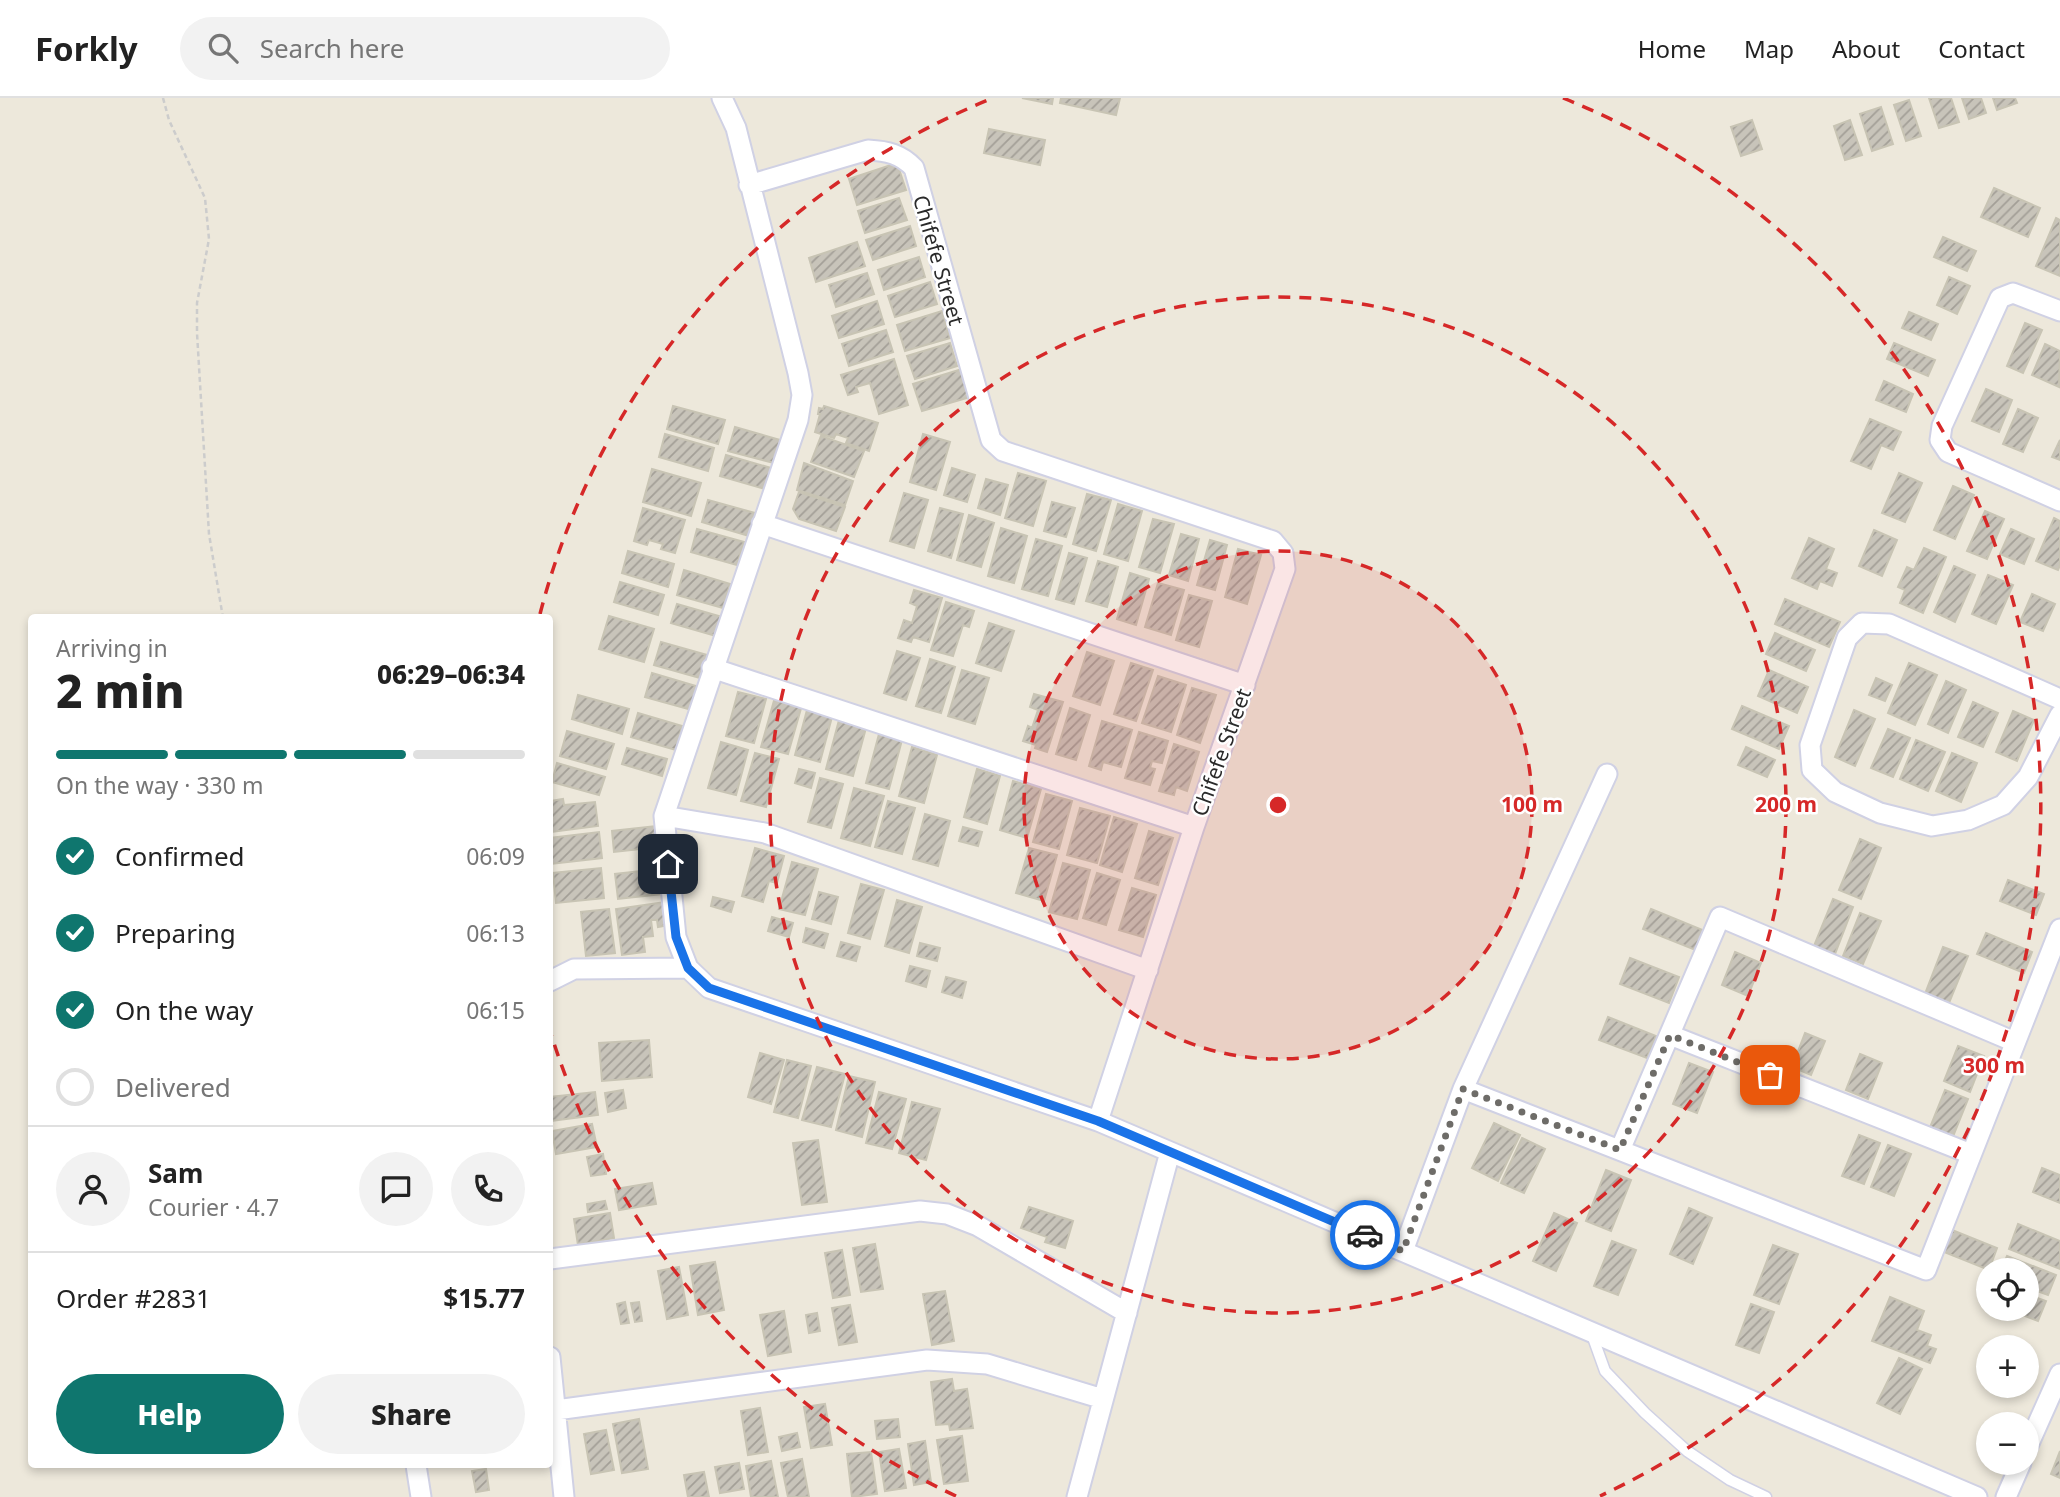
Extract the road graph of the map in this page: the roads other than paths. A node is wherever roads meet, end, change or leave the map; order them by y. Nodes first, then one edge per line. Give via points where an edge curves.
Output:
1 (722, 98) edge
2 (749, 185) junction
3 (2060, 311) edge
4 (2060, 501) edge
5 (762, 524) junction
6 (712, 668) junction
7 (1245, 685) junction
8 (2060, 699) edge
9 (2060, 715) edge
10 (1607, 774) dead end
11 (664, 816) junction
12 (1194, 827) junction
13 (2060, 929) edge
14 (688, 968) junction
15 (1148, 970) junction
16 (553, 980) edge
17 (1670, 1035) junction
18 (2015, 1042) junction
19 (1463, 1089) junction
20 (1098, 1121) junction
21 (1620, 1150) junction
22 (1170, 1152) junction
23 (1971, 1154) junction
24 (1403, 1251) junction
25 (553, 1259) edge
26 (1127, 1313) junction
27 (1590, 1331) junction
28 (2060, 1374) edge
29 (553, 1384) edge
30 (1103, 1399) junction
31 (556, 1410) junction
32 (2039, 1421) edge
33 (416, 1468) edge
34 (2016, 1475) edge
35 (421, 1497) edge
36 (564, 1497) edge
37 (1077, 1497) edge
38 (1766, 1497) edge
39 (1978, 1497) edge
40 (2006, 1497) edge

1 - 2 street via 736,128
2 - 5 street via 802,395 798,420
2 - 7 street, Chifefe Street via 868,150 886,151 914,168 991,440 1003,451 1273,541 1283,553 1285,569
3 - 4 street via 2013,293 2000,298 1942,426 1940,440 1948,453
5 - 6 street
5 - 7 street
6 - 11 street
6 - 12 street
7 - 12 street, Chifefe Street
8 - 9 street via 1889,624 1862,623 1847,638 1810,745 1812,770 1835,792 1880,813 1932,826 1968,820 2003,805 2028,776
10 - 19 street
11 - 14 street via 676,937
11 - 15 street via 765,833
12 - 15 street, Chifefe Street
13 - 18 street
14 - 16 street via 574,969
14 - 20 street via 709,988 738,999
15 - 20 street, Chifefe Street
17 - 18 street via 1720,917
17 - 21 street
17 - 23 street
18 - 23 street
19 - 21 street
19 - 24 street
20 - 22 street
21 - 23 street via 1926,1270
22 - 24 street
22 - 26 street
24 - 27 street
25 - 26 street via 920,1210 978,1226
26 - 30 street
27 - 38 lane via 1605,1371 1645,1413 1686,1451
27 - 39 street
28 - 32 street
29 - 31 street
30 - 31 street via 987,1364 927,1360
30 - 37 street
31 - 36 street
33 - 35 street
34 - 40 street

